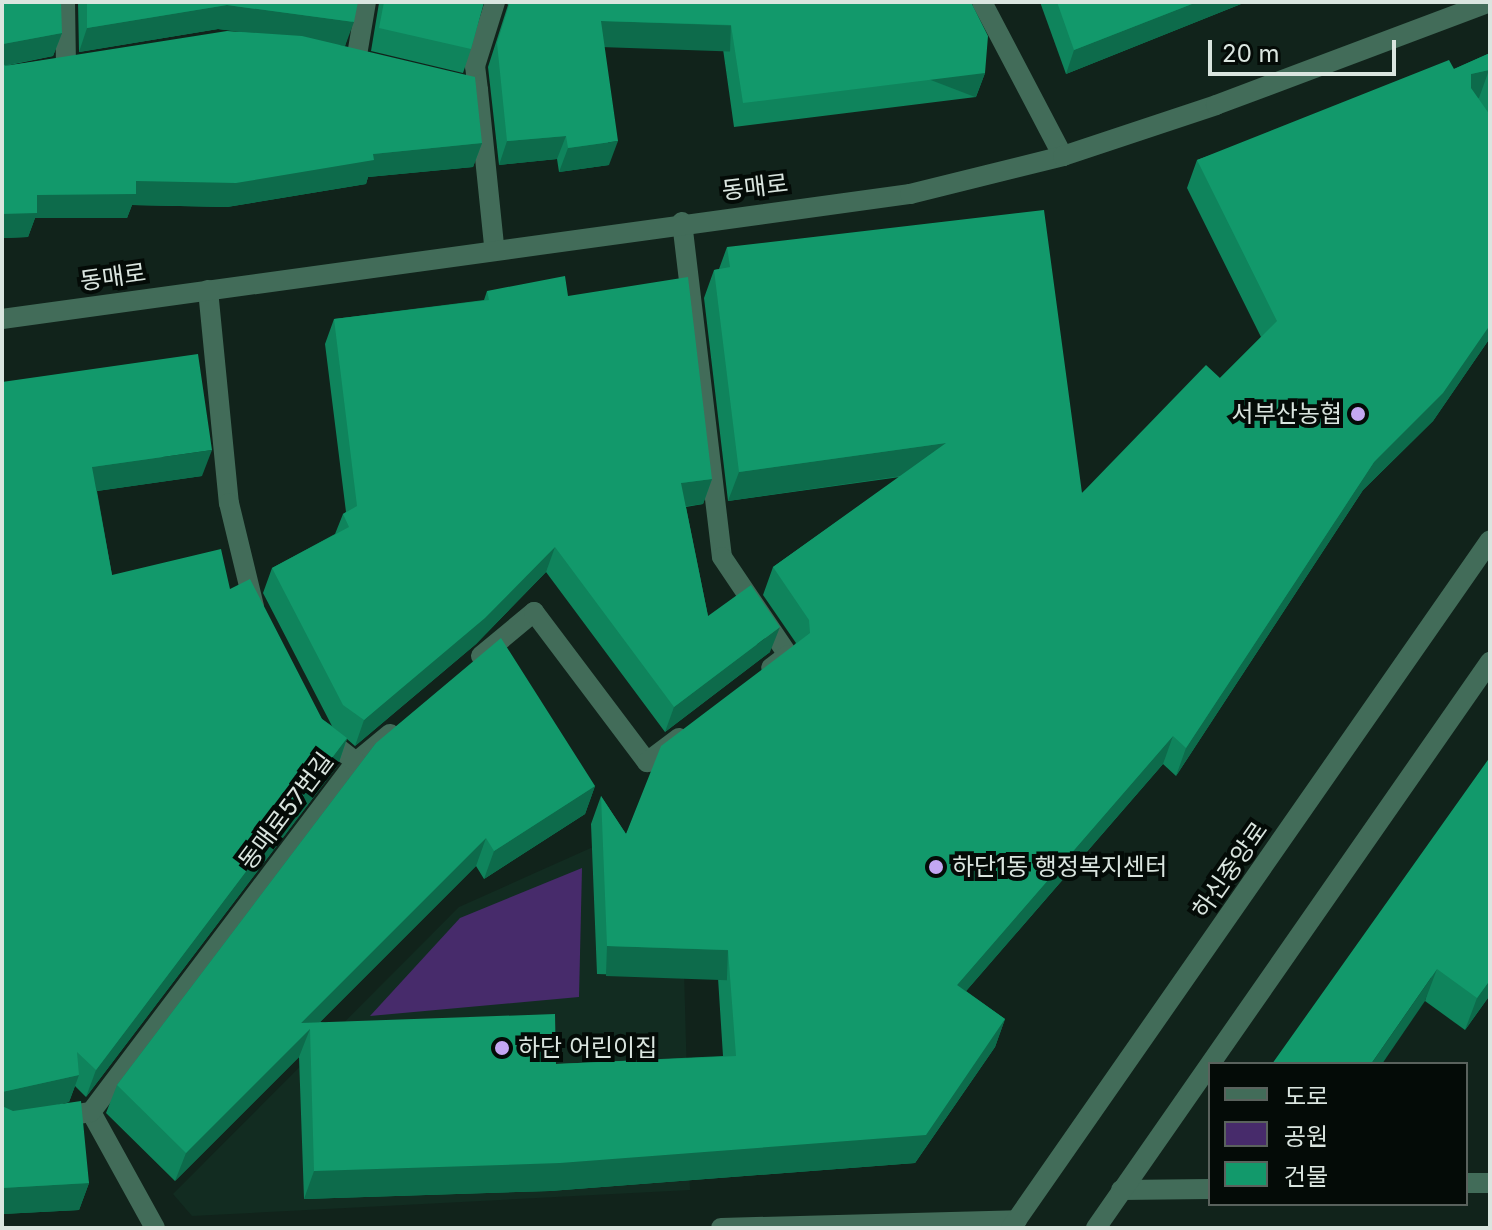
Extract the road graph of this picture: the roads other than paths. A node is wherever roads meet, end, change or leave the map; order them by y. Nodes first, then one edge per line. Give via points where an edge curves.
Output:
1 (65, 2) edge
2 (366, 2) edge
3 (495, 2) edge
4 (982, 2) edge
5 (1490, 2) edge
6 (326, 54) edge
7 (95, 61) edge
8 (356, 61) junction
9 (381, 66) edge
10 (421, 76) edge
11 (478, 90) junction
12 (1063, 156) junction
13 (682, 222) junction
14 (494, 246) junction
15 (208, 290) junction
16 (2, 319) edge
17 (1490, 540) edge
18 (262, 626) edge
19 (1490, 662) edge
20 (463, 672) edge
21 (753, 682) edge
22 (308, 713) edge
23 (403, 722) edge
24 (694, 726) edge
25 (356, 762) junction
26 (1210, 1062) edge
27 (1208, 1066) edge
28 (91, 1112) junction
29 (2, 1125) edge
30 (1468, 1183) edge
31 (1490, 1183) edge
32 (1208, 1189) edge
33 (1121, 1190) junction
34 (1014, 1224) edge
35 (155, 1228) edge
36 (721, 1228) edge
37 (1096, 1228) edge

1 - 7 street via 57,68
2 - 8 street
3 - 11 street via 475,66
4 - 12 street
5 - 12 street, 동매로
6 - 8 street
8 - 9 street
10 - 11 street
11 - 14 street
12 - 13 street, 동매로 via 910,194
13 - 14 street, 동매로
13 - 21 street via 722,557 788,655
14 - 15 street, 동매로
15 - 16 street, 동매로
15 - 18 street via 229,503
17 - 34 street, 하신중앙로
19 - 26 street
20 - 24 street via 534,612 647,762
22 - 25 street, 동매로57번길 via 324,739
23 - 25 street
25 - 28 street, 동매로57번길
27 - 33 street
28 - 29 street
28 - 35 street
30 - 31 street
32 - 33 street
33 - 37 street
34 - 36 street

